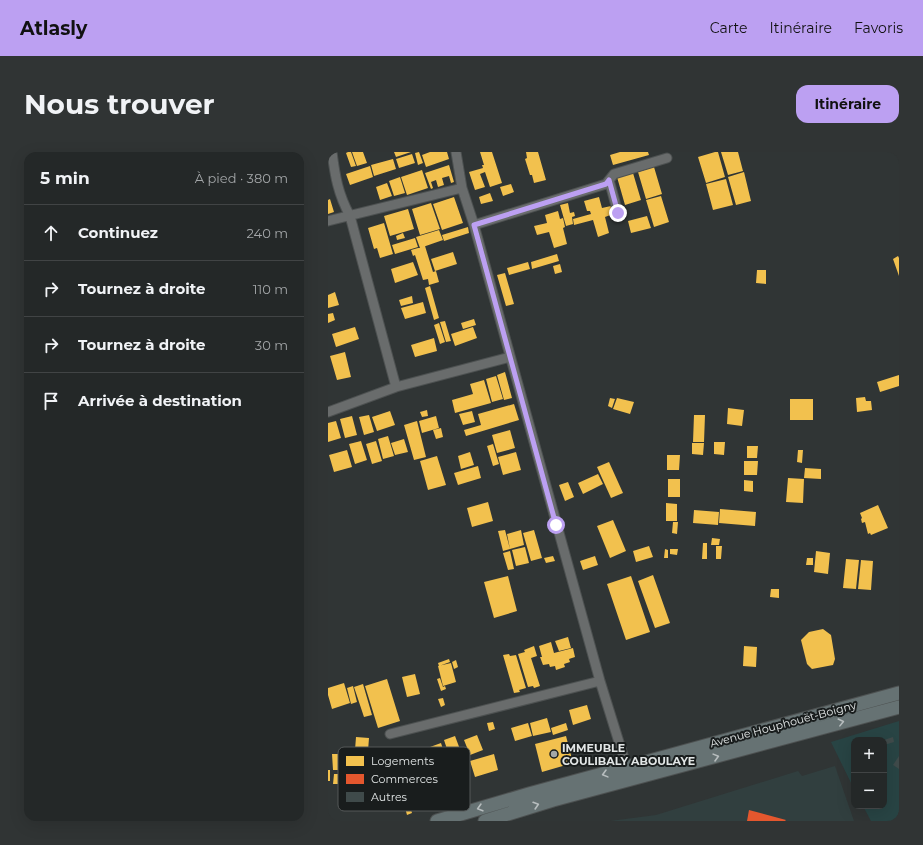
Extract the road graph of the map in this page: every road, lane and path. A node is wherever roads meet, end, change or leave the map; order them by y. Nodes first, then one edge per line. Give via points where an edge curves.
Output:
1 (332, 152) edge
2 (456, 152) edge
3 (667, 158) dead end
4 (609, 180) junction
5 (462, 188) junction
6 (618, 213) dead end
7 (350, 216) junction
8 (328, 221) edge
9 (474, 225) junction
10 (510, 357) junction
11 (396, 387) junction
12 (328, 412) edge
13 (600, 681) junction
14 (899, 693) edge
15 (899, 707) edge
16 (390, 734) dead end
17 (627, 768) junction
18 (437, 821) edge
19 (485, 821) edge

1 - 7 street via 336,183
2 - 5 street
3 - 4 street via 614,174
4 - 6 street
4 - 9 street via 606,184
5 - 7 street
5 - 9 street
7 - 8 street
7 - 11 street
9 - 10 street
10 - 11 street
10 - 13 street
11 - 12 street
13 - 16 street
13 - 17 street
14 - 17 highway, Avenue Houphouët-Boigny
19 -> 15 highway, Avenue Houphouët-Boigny via 553,800
17 -> 18 highway, Avenue Houphouët-Boigny

